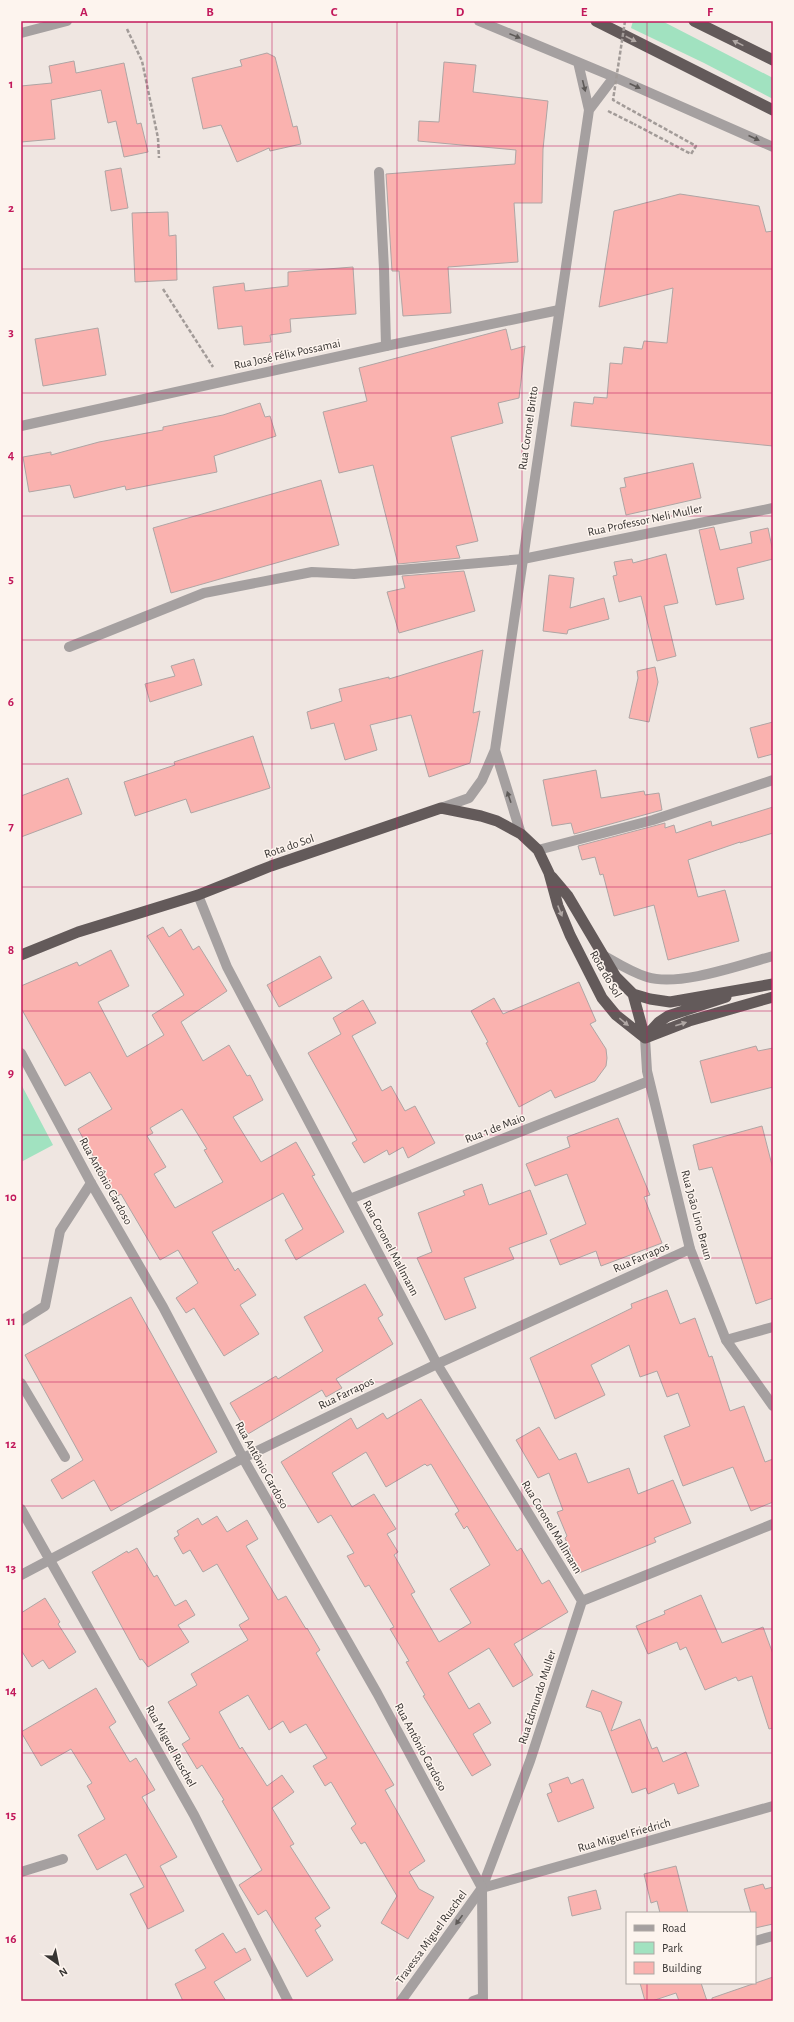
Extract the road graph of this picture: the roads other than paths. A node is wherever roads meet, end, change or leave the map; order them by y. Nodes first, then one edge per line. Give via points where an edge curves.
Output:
1 (67, 21) edge
2 (479, 21) edge
3 (596, 21) edge
4 (694, 21) edge
5 (21, 33) edge
6 (773, 60) edge
7 (578, 62) junction
8 (614, 77) junction
9 (589, 110) junction
10 (773, 110) edge
11 (773, 147) edge
12 (379, 172) dead end
13 (559, 310) junction
14 (386, 346) junction
15 (21, 426) edge
16 (773, 508) edge
17 (523, 559) junction
18 (69, 647) dead end
19 (495, 750) junction
20 (773, 780) edge
21 (441, 808) junction
22 (521, 834) junction
23 (538, 850) junction
24 (549, 873) junction
25 (198, 895) junction
26 (21, 955) edge
27 (603, 955) junction
28 (773, 956) edge
29 (768, 985) edge
30 (633, 994) junction
31 (773, 997) edge
32 (645, 1038) junction
33 (21, 1053) edge
34 (649, 1081) junction
35 (91, 1183) junction
36 (350, 1199) junction
37 (690, 1249) junction
38 (21, 1321) edge
39 (773, 1327) edge
40 (726, 1340) junction
41 (436, 1364) junction
42 (21, 1382) edge
43 (773, 1406) edge
44 (65, 1457) dead end
45 (243, 1458) junction
46 (21, 1510) edge
47 (773, 1524) edge
48 (50, 1559) junction
49 (21, 1575) edge
50 (582, 1601) junction
51 (773, 1806) edge
52 (63, 1860) dead end
53 (21, 1872) edge
54 (482, 1888) junction
55 (773, 1936) edge
56 (756, 1941) edge
57 (480, 2000) edge
58 (288, 2001) edge
59 (401, 2001) edge

1 - 5 street
2 -> 7 street
3 -> 10 highway
6 -> 4 highway
7 - 8 street
7 -> 9 street, Rua Coronel Britto
8 - 9 street, Rua Coronel Britto
8 -> 11 street
9 - 13 street, Rua Coronel Britto
12 - 14 street
13 - 14 street, Rua José Félix Possamai
13 - 17 street, Rua Coronel Britto
14 - 15 street, Rua José Félix Possamai
16 - 17 street, Rua Professor Neli Muller
17 - 18 street, Rua Professor Neli Muller via 354,574 312,572 204,593
17 - 19 street, Rua Coronel Britto
19 - 21 street via 482,780 469,798
22 -> 19 street
20 - 23 street via 653,820
21 - 22 highway, Rota do Sol via 482,816
21 - 25 highway, Rota do Sol via 272,866
22 - 23 highway, Rota do Sol
23 - 24 highway, Rota do Sol
24 - 27 highway, Rota do Sol via 568,896
24 -> 32 highway, Rota do Sol via 558,906 570,935 602,998 616,1016
25 - 26 highway, Rota do Sol via 78,932
25 - 36 street, Rua Coronel Mallmann via 227,966
27 - 28 street via 648,978 670,980
27 - 30 highway, Rota do Sol via 616,977
29 - 30 highway, Rota do Sol via 670,1002
29 - 32 highway via 668,1016
30 - 32 highway
32 -> 31 highway via 689,1021
32 - 34 street, Rua João Lino Braun
33 - 35 street, Rua Antônio Cardoso
34 - 36 street, Rua 1 de Maio
34 - 37 street, Rua João Lino Braun
35 - 38 street via 60,1231 45,1306
35 - 45 street, Rua Antônio Cardoso via 163,1307
36 - 41 street, Rua Coronel Mallmann
37 - 40 street, Rua João Lino Braun
37 - 41 street, Rua Farrapos
39 - 40 street
40 - 43 street, Rua João Lino Braun
41 - 45 street, Rua Farrapos
41 - 50 street, Rua Coronel Mallmann
42 - 44 street
45 - 48 street, Rua Farrapos
45 - 54 street, Rua Antônio Cardoso via 377,1693
46 - 48 street, Rua Miguel Ruschel
47 - 50 street
48 - 49 street, Rua Farrapos
48 - 58 street, Rua Miguel Ruschel via 194,1815
50 - 54 street, Rua Edmundo Muller via 530,1761
51 - 54 street, Rua Miguel Friedrich
52 - 53 street
54 - 57 street, Rua Edmundo Muller
54 -> 59 street, Travessa Miguel Ruschel
55 - 56 street

